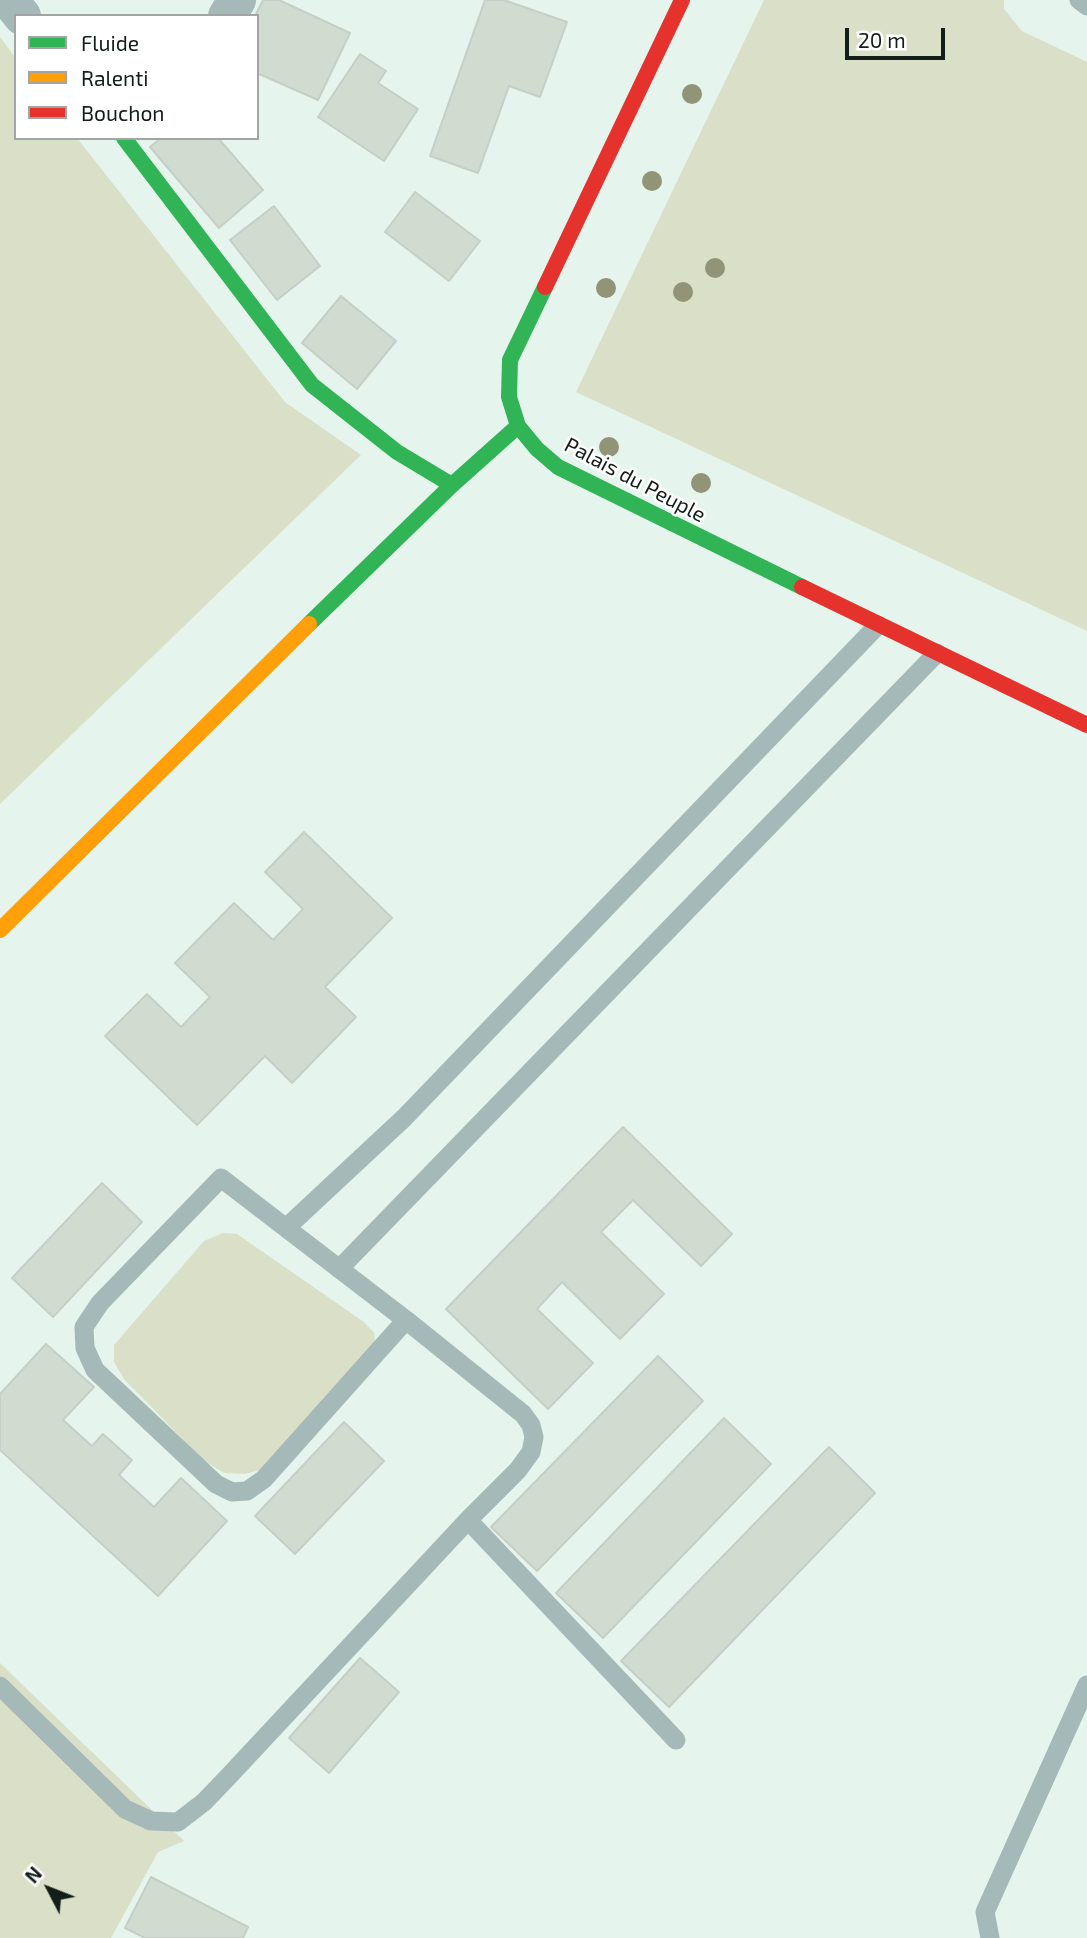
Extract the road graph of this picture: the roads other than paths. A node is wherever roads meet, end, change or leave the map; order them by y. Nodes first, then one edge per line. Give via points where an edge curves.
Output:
1 (9, 0) edge
2 (682, 0) edge
3 (1079, 0) edge
4 (1087, 6) edge
5 (20, 14) edge
6 (128, 140) edge
7 (519, 426) junction
8 (452, 485) junction
9 (878, 625) junction
10 (937, 653) junction
11 (1087, 726) edge
12 (0, 930) edge
13 (286, 1227) junction
14 (340, 1269) junction
15 (406, 1320) junction
16 (468, 1520) junction
17 (1087, 1685) edge
18 (0, 1686) edge
19 (676, 1740) dead end
20 (990, 1938) edge

1 - 5 street
2 - 7 street, Palais du Peuple via 510,360 509,397
3 - 4 lane
6 - 8 street via 312,384 397,452
7 - 8 street
7 - 9 street, Palais du Peuple via 558,467
8 - 12 street
9 - 10 street, Palais du Peuple
9 - 13 lane via 404,1118
10 - 11 street, Palais du Peuple
10 - 14 lane
13 - 14 lane
13 - 15 lane via 220,1178 100,1303 84,1327 85,1348 95,1370 216,1484 240,1492 264,1479
14 - 15 lane
15 - 16 lane via 531,1425 531,1452
16 - 18 lane via 204,1802 178,1822 151,1821 125,1809
16 - 19 lane
17 - 20 lane via 985,1912

